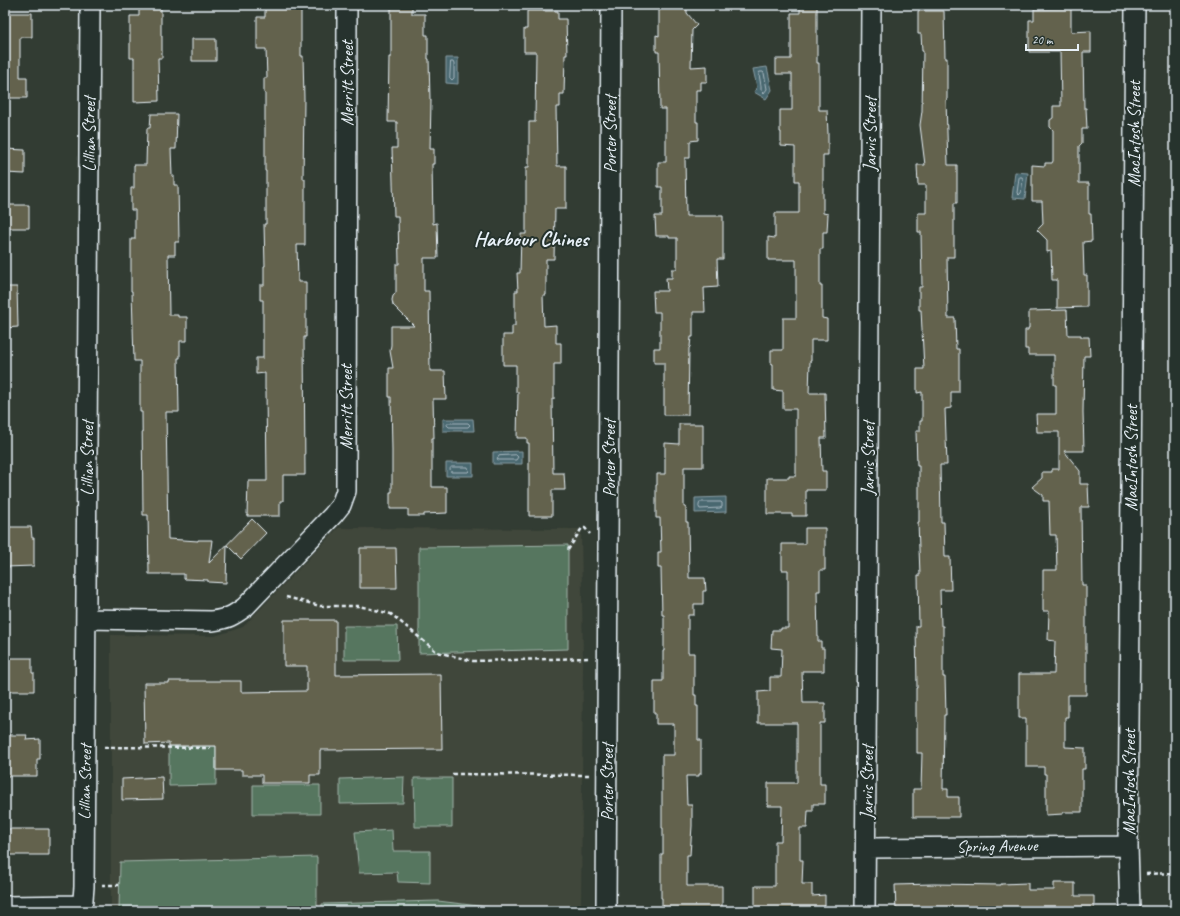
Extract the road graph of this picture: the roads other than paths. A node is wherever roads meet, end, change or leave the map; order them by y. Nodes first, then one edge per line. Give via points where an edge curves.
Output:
1 (90, 5) edge
2 (347, 5) edge
3 (611, 5) edge
4 (871, 5) edge
5 (1135, 5) edge
6 (86, 619) junction
7 (1128, 846) junction
8 (866, 848) junction
9 (5, 906) edge
10 (82, 908) edge
11 (606, 911) edge
12 (865, 911) edge
13 (1130, 911) edge

1 - 6 street, Lillian Street
2 - 6 street, Merritt Street via 346,490 341,505 234,616 212,621
3 - 11 street, Porter Street
4 - 8 street, Jarvis Street
5 - 7 street, MacIntosh Street
6 - 10 street, Lillian Street
7 - 8 street, Spring Avenue
7 - 13 street, MacIntosh Street
8 - 12 street, Jarvis Street
9 - 10 street

